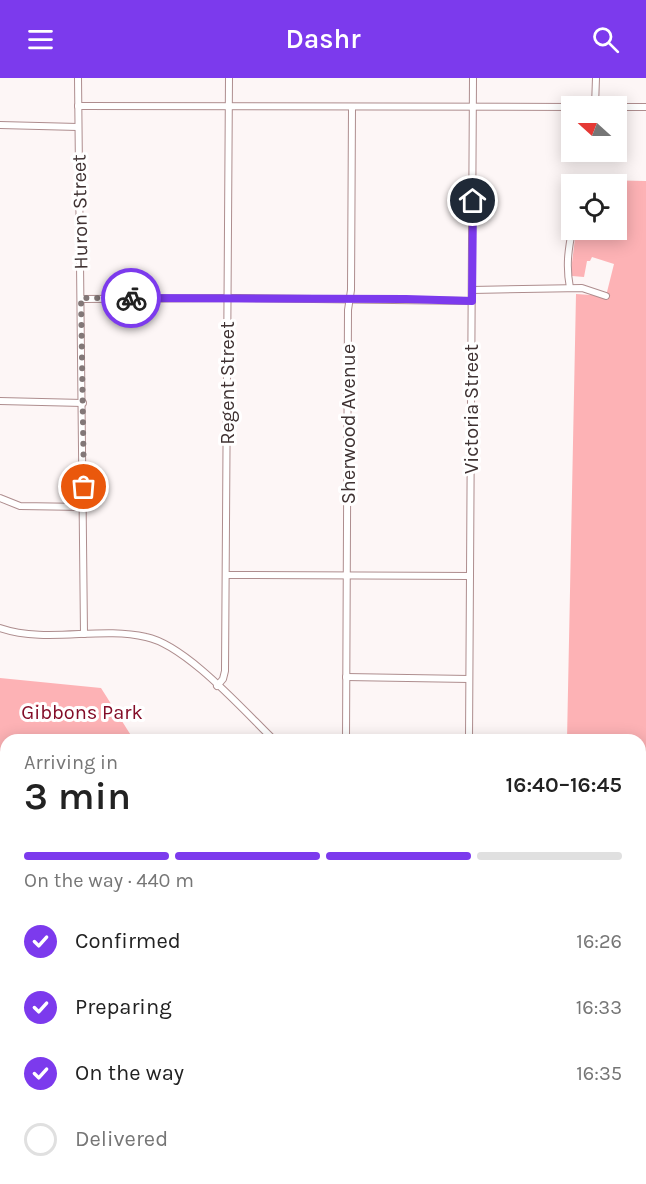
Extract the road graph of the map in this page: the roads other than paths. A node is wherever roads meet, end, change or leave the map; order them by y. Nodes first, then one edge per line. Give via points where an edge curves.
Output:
1 (78, 78) edge
2 (229, 78) edge
3 (473, 78) edge
4 (596, 78) edge
5 (595, 96) edge
6 (78, 106) junction
7 (229, 107) junction
8 (561, 107) edge
9 (627, 107) edge
10 (646, 107) edge
11 (352, 108) junction
12 (473, 108) junction
13 (0, 125) edge
14 (78, 127) junction
15 (570, 240) edge
16 (570, 288) junction
17 (472, 290) junction
18 (606, 296) dead end
19 (81, 298) junction
20 (228, 298) junction
21 (350, 298) junction
22 (472, 301) junction
23 (0, 401) edge
24 (83, 403) junction
25 (0, 498) edge
26 (84, 507) junction
27 (227, 575) junction
28 (347, 575) junction
29 (470, 576) junction
30 (0, 628) edge
31 (83, 634) junction
32 (346, 677) junction
33 (469, 679) junction
34 (217, 686) junction
35 (268, 734) edge
36 (346, 734) edge
37 (469, 734) edge

1 - 6 street, Huron Street
2 - 7 street, Regent Street
3 - 12 street, Victoria Street
4 - 5 street
6 - 7 street
6 - 14 street, Huron Street
7 - 11 street
7 - 20 street, Regent Street
8 - 12 street
9 - 10 street
11 - 12 street
11 - 21 street, Sherwood Avenue
12 - 17 street, Victoria Street
13 - 14 street
14 - 19 street, Huron Street
15 - 16 street via 567,257
16 - 17 street
16 - 18 street
17 - 22 street, Victoria Street
19 - 20 street
19 - 24 street, Huron Street
20 - 21 street
20 - 27 street, Regent Street
21 - 22 street
21 - 28 street, Sherwood Avenue
22 - 29 street, Victoria Street
23 - 24 street
24 - 26 street, Huron Street
25 - 26 street via 20,506
26 - 31 street, Huron Street
27 - 28 street
27 - 34 street, Regent Street via 225,671
28 - 29 street
28 - 32 street, Sherwood Avenue
29 - 33 street, Victoria Street
30 - 31 street via 24,634
31 - 34 street via 155,639 183,654
32 - 33 street
32 - 36 street, Sherwood Avenue
33 - 37 street, Victoria Street
34 - 35 street

